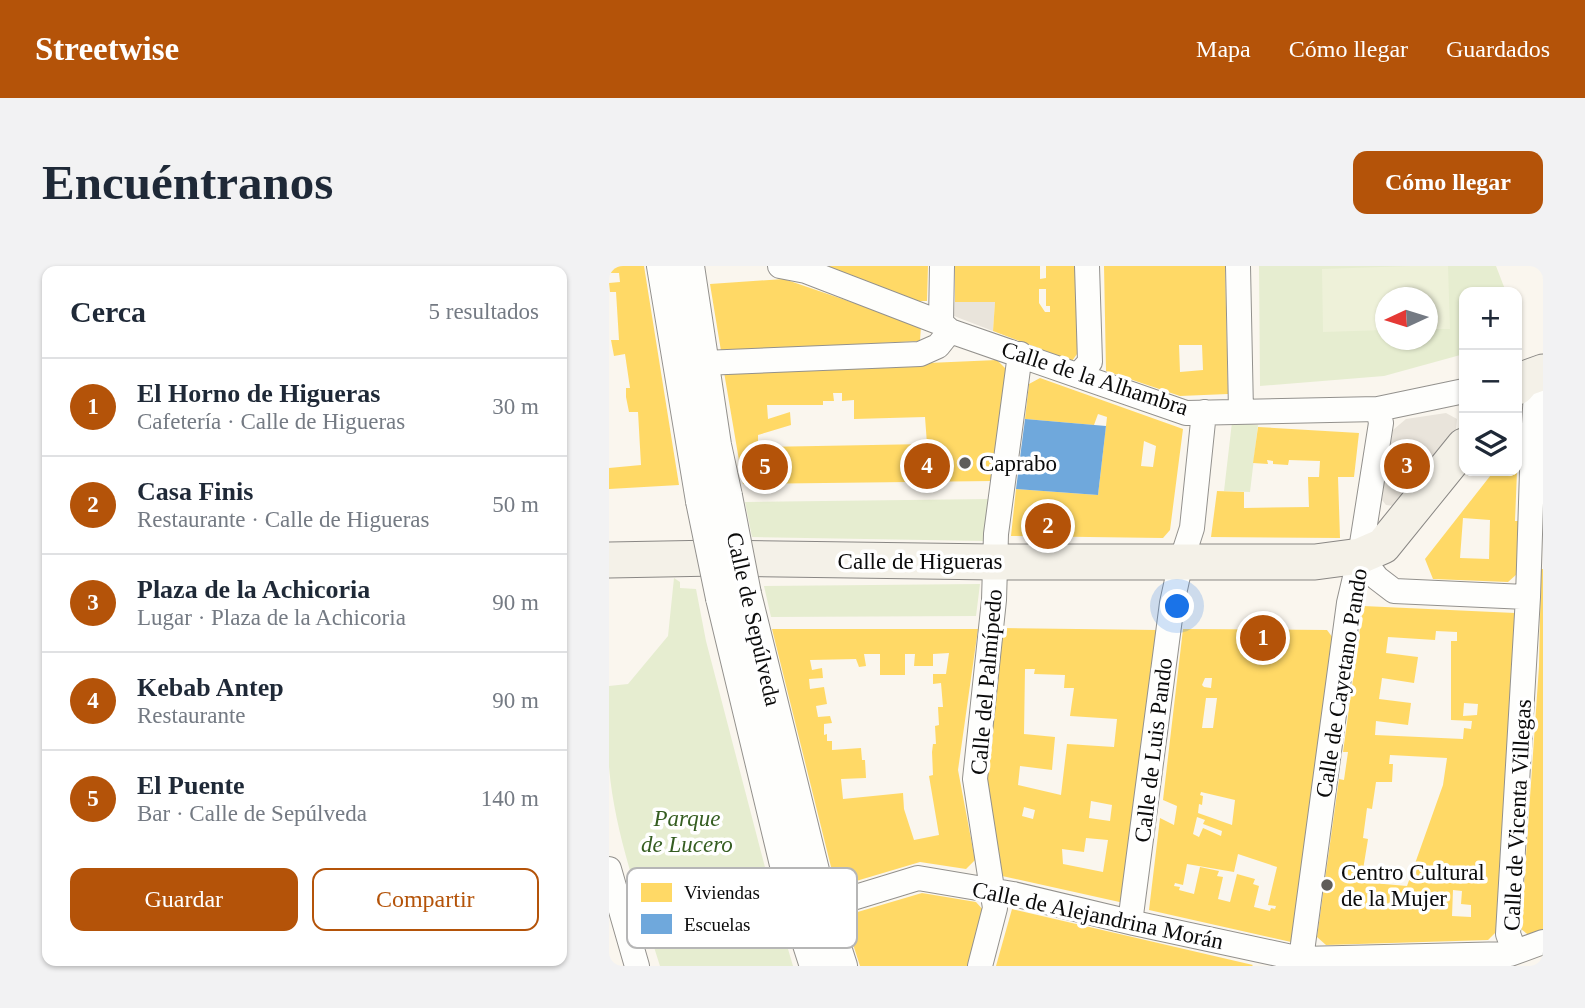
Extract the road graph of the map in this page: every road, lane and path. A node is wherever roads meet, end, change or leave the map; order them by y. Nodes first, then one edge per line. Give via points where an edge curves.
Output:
1 (662, 266) edge
2 (689, 266) edge
3 (780, 266) edge
4 (942, 266) edge
5 (1087, 266) edge
6 (1238, 266) edge
7 (805, 269) edge
8 (945, 327) junction
9 (1020, 354) junction
10 (703, 363) junction
11 (1079, 374) junction
12 (1529, 380) edge
13 (1459, 392) edge
14 (1378, 409) junction
15 (1241, 411) junction
16 (1204, 412) junction
17 (1459, 452) edge
18 (714, 499) junction
19 (1360, 556) junction
20 (609, 560) edge
21 (994, 562) junction
22 (1181, 562) junction
23 (733, 596) junction
24 (1528, 597) junction
25 (787, 868) edge
26 (812, 868) edge
27 (609, 869) edge
28 (992, 890) junction
29 (857, 896) edge
30 (1134, 923) junction
31 (627, 931) edge
32 (1543, 942) edge
33 (632, 948) edge
34 (809, 948) edge
35 (836, 948) edge
36 (1510, 954) junction
37 (1301, 959) junction
38 (637, 966) edge
39 (815, 966) edge
40 (842, 966) edge
41 (980, 966) edge

1 - 18 street, Calle de Sepúlveda
2 - 10 street, Calle de Sepúlveda
3 - 7 street, Calle de la Alhambra
4 - 8 street
5 - 11 street via 1090,362
6 - 15 street
7 - 8 street, Calle de la Alhambra
8 - 9 street, Calle de la Alhambra
8 - 10 street via 938,346 920,354
9 - 11 street, Calle de la Alhambra
9 - 21 street, Calle del Palmípedo
10 - 18 street, Calle de Sepúlveda via 716,445
11 - 16 street, Calle de la Alhambra via 1186,413
12 - 24 street, Calle de Vicenta Villegas via 1536,393
13 - 14 street, Calle de la Alhambra
14 - 15 street, Calle de la Alhambra
14 - 19 street, Calle de Cayetano Pando via 1381,423
15 - 16 street, Calle de la Alhambra
16 - 22 street, Calle de Luis Pando via 1192,528
17 - 19 main road via 1383,546
18 - 23 street, Calle de Sepúlveda, bridge
19 - 22 main road, Calle de Higueras via 1315,562
19 - 24 street via 1377,579 1394,591
19 - 37 street, Calle de Cayetano Pando via 1349,603
20 - 21 main road, Calle de Higueras
21 - 22 main road, Calle de Higueras
21 - 28 street, Calle del Palmípedo via 975,779
22 - 30 street, Calle de Luis Pando via 1131,915
23 - 25 street, Calle de Sepúlveda
23 - 26 street, Calle de Sepúlveda
24 - 36 street, Calle de Vicenta Villegas
27 - 31 street
28 - 29 street, Calle de Alejandrina Morán via 918,878
28 - 30 street, Calle de Alejandrina Morán
28 - 41 street, Calle del Palmípedo via 995,908
30 - 37 street, Calle de Alejandrina Morán
32 - 36 street, Calle de Alejandrina Morán
33 - 38 street
34 - 39 street, Calle de Sepúlveda
35 - 40 street, Calle de Sepúlveda
36 - 37 street, Calle de Alejandrina Morán

